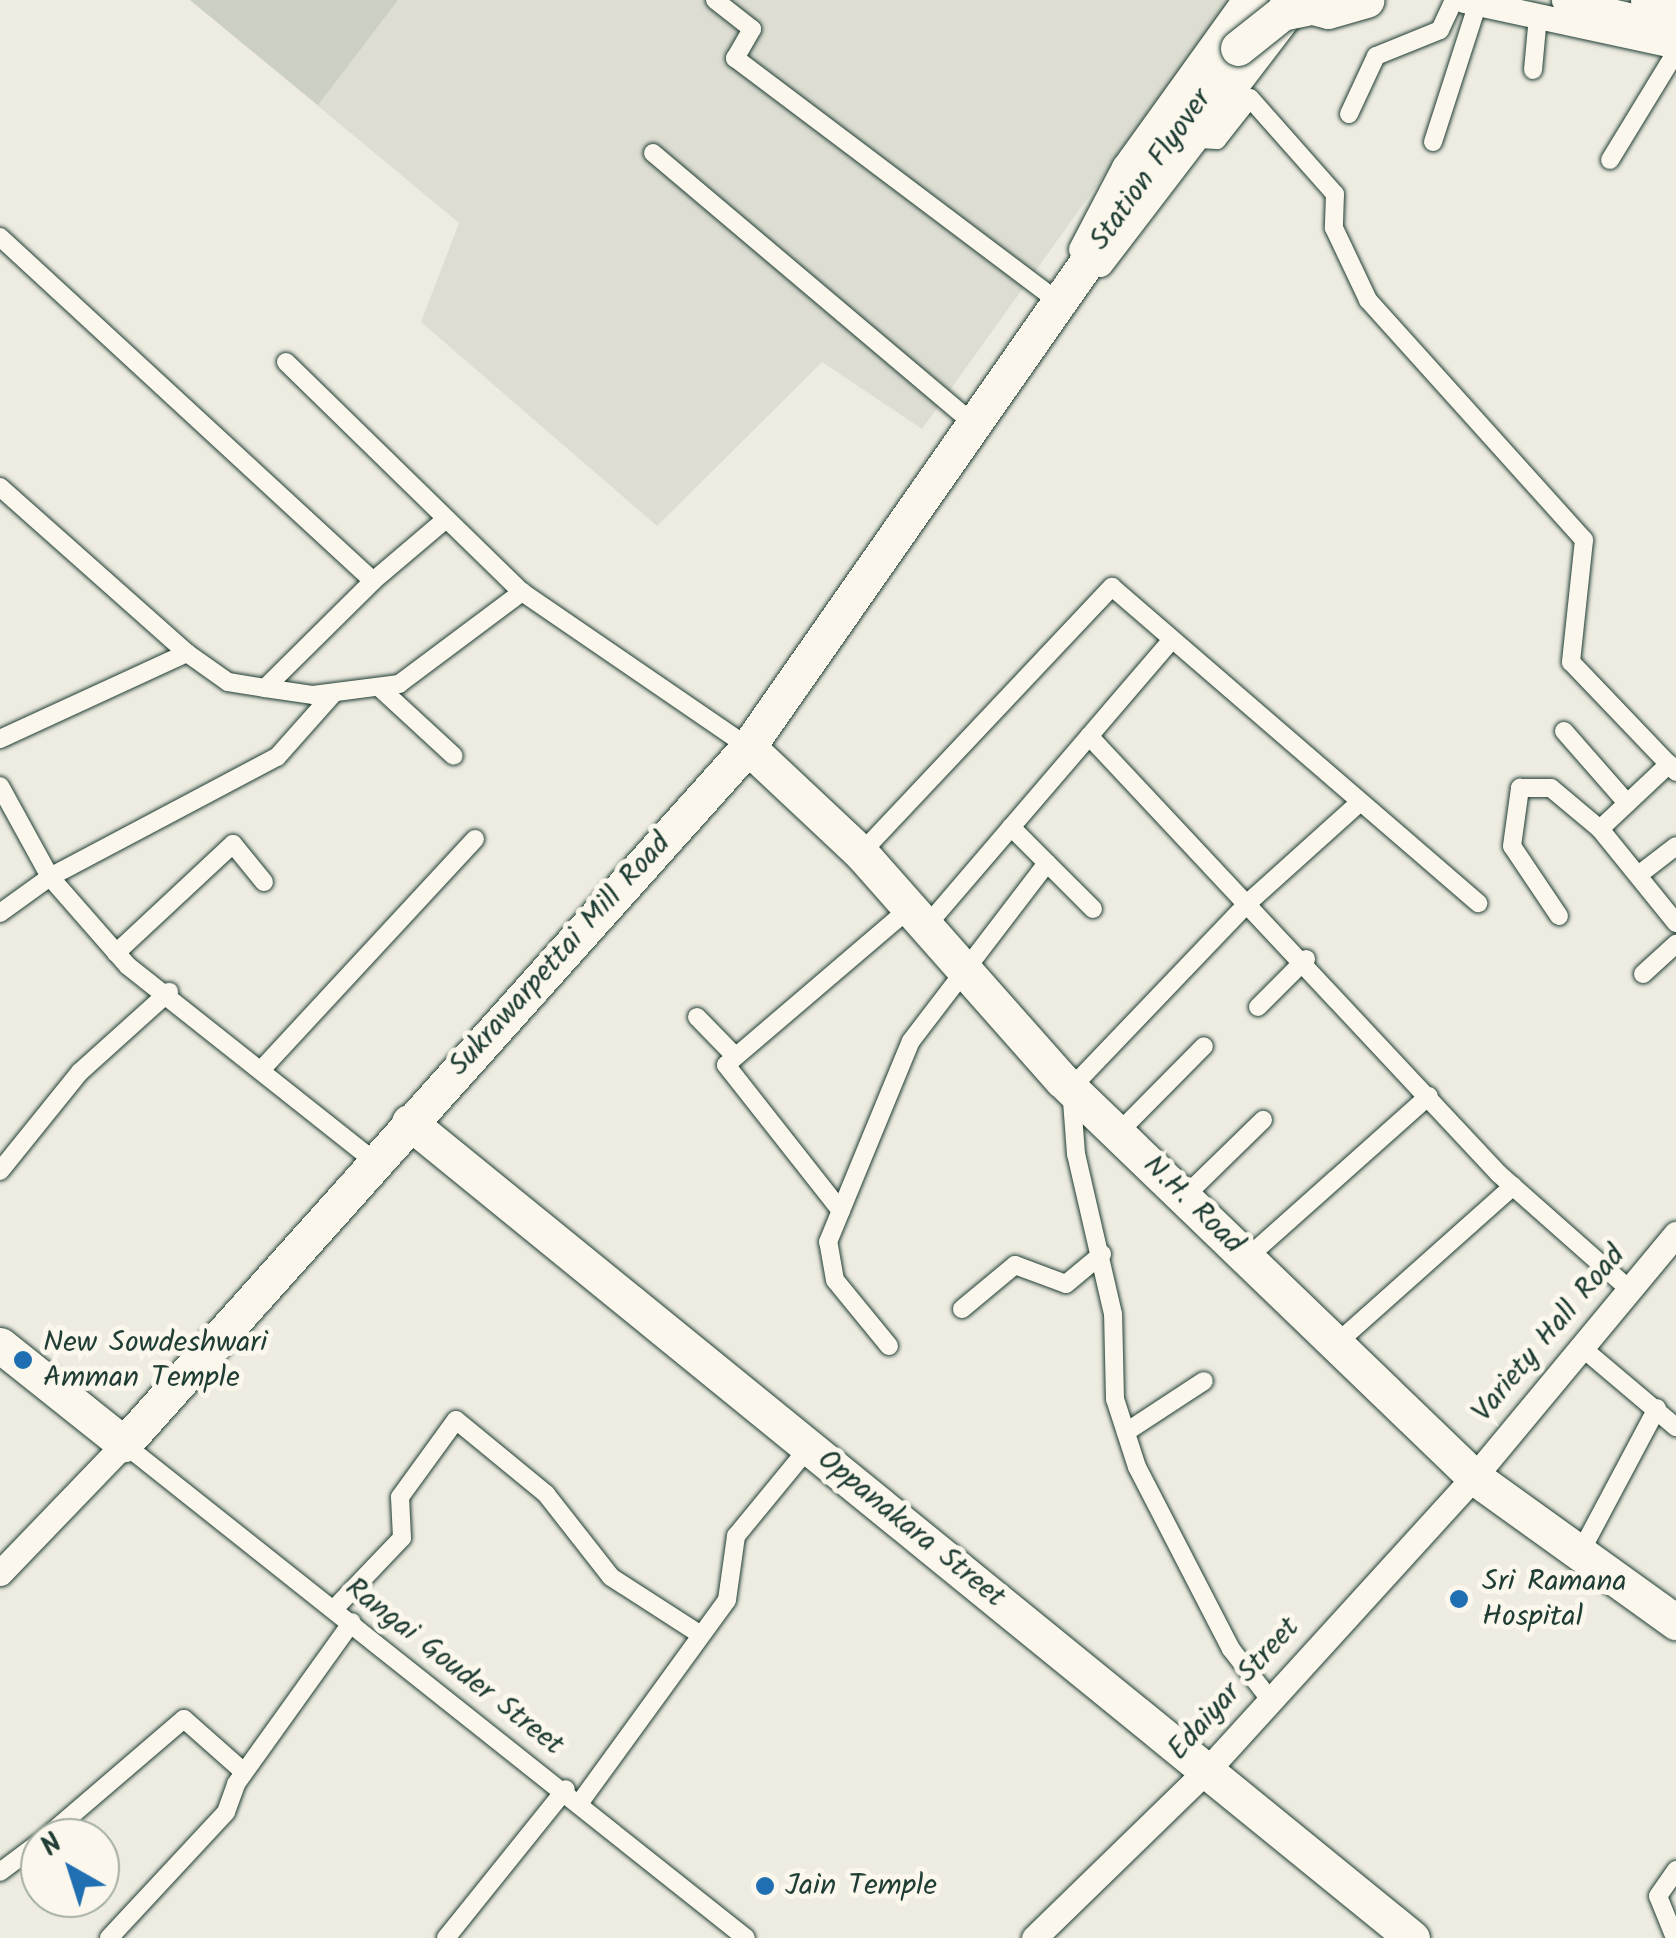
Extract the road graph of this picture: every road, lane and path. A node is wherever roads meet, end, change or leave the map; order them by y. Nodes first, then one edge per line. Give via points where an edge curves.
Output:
1 (715, 0) edge
2 (1244, 0) edge
3 (1270, 0) edge
4 (1366, 0) edge
5 (1564, 0) edge
6 (1643, 0) edge
7 (1466, 1) edge
8 (1296, 3) edge
9 (1676, 7) edge
10 (1538, 16) junction
11 (1676, 26) edge
12 (1238, 48) junction
13 (1676, 49) edge
14 (1533, 70) dead end
15 (1348, 114) dead end
16 (1199, 139) junction
17 (1433, 142) dead end
18 (653, 152) dead end
19 (1610, 160) dead end
20 (4, 248) edge
21 (1062, 296) junction
22 (286, 362) dead end
23 (972, 423) junction
24 (3, 496) edge
25 (446, 519) junction
26 (373, 581) junction
27 (522, 592) junction
28 (1169, 643) junction
29 (187, 652) junction
30 (265, 688) junction
31 (380, 688) junction
32 (333, 694) junction
33 (1564, 731) dead end
34 (1089, 736) junction
35 (0, 739) edge
36 (748, 747) junction
37 (454, 756) dead end
38 (1672, 768) edge
39 (0, 786) edge
40 (1358, 803) junction
41 (1627, 803) junction
42 (1011, 827) junction
43 (1600, 828) junction
44 (475, 839) dead end
45 (1676, 846) edge
46 (861, 854) junction
47 (1047, 862) junction
48 (1641, 874) junction
49 (50, 877) junction
50 (264, 882) dead end
51 (1249, 902) junction
52 (1478, 904) dead end
53 (1094, 909) dead end
54 (0, 913) edge
55 (1560, 916) dead end
56 (914, 921) junction
57 (1676, 922) edge
58 (1676, 944) edge
59 (116, 953) junction
60 (1306, 960) junction
61 (959, 968) junction
62 (1642, 974) dead end
63 (169, 992) junction
64 (1258, 1007) dead end
65 (697, 1017) dead end
66 (1204, 1046) dead end
67 (732, 1053) junction
68 (261, 1070) junction
69 (1071, 1088) junction
70 (1429, 1096) junction
71 (1263, 1120) dead end
72 (409, 1122) junction
73 (1118, 1133) junction
74 (374, 1162) junction
75 (0, 1171) edge
76 (1512, 1186) junction
77 (1185, 1196) junction
78 (840, 1212) junction
79 (1676, 1234) edge
80 (1102, 1254) junction
81 (1248, 1257) junction
82 (1628, 1288) junction
83 (962, 1309) dead end
84 (1336, 1343) junction
85 (889, 1346) dead end
86 (1580, 1346) junction
87 (5, 1358) edge
88 (1204, 1381) dead end
89 (1657, 1408) junction
90 (1676, 1428) edge
91 (1126, 1432) junction
92 (124, 1444) junction
93 (809, 1447) junction
94 (1474, 1477) junction
95 (1580, 1553) junction
96 (0, 1573) edge
97 (335, 1608) junction
98 (352, 1622) junction
99 (1676, 1622) edge
100 (701, 1635) junction
101 (1268, 1697) junction
102 (1210, 1767) junction
103 (244, 1772) junction
104 (574, 1795) junction
105 (68, 1818) edge
106 (20, 1857) edge
107 (1676, 1870) edge
108 (0, 1872) edge
109 (109, 1938) edge
110 (446, 1938) edge
111 (746, 1938) edge
112 (1034, 1938) edge
113 (1412, 1938) edge
114 (1675, 1938) edge

1 - 21 street via 752,29 735,58
2 - 21 street via 1124,168
3 - 12 highway, Station Flyover
4 - 8 highway, Station Flyover, bridge
5 - 11 street
6 - 9 street
7 - 10 street
7 - 15 street via 1440,30 1376,56
7 - 17 street
8 - 12 highway, Station Flyover, bridge
8 - 16 street
10 - 13 street
10 - 14 street
12 - 21 highway, Station Flyover
13 - 19 street
16 - 21 street via 1126,238
16 - 38 street via 1217,140 1250,98 1334,194 1334,228 1368,300 1584,540 1571,662
18 - 23 street
20 - 26 street
21 - 23 highway, Sukrawarpettai Mill Road
22 - 25 street
23 - 36 highway, Sukrawarpettai Mill Road
24 - 29 street
25 - 26 street
25 - 27 street
26 - 30 street
27 - 31 street via 399,684
27 - 36 street
28 - 34 street
28 - 40 street
28 - 46 street via 1112,587
29 - 30 street via 228,682
29 - 35 street
30 - 32 street
31 - 32 street
31 - 37 street
32 - 49 street via 278,757
33 - 41 street
34 - 42 street
34 - 51 street
36 - 46 highway, N.H. Road
36 - 72 highway, Sukrawarpettai Mill Road
38 - 41 street
39 - 49 street
40 - 51 street
40 - 52 street
41 - 43 street
42 - 47 street
42 - 56 street
43 - 48 street
43 - 55 street via 1552,788 1520,788 1512,846
44 - 68 street
45 - 48 street
46 - 56 highway, N.H. Road
47 - 53 street
47 - 61 street
48 - 57 street
49 - 54 street
49 - 59 street
50 - 59 street via 233,844
51 - 60 street
51 - 69 street
56 - 61 highway, N.H. Road
56 - 67 street
58 - 62 street
59 - 63 street
60 - 64 street
60 - 70 street
61 - 69 highway, N.H. Road
61 - 78 street via 911,1041
63 - 68 street
63 - 75 street via 80,1072
65 - 67 street
66 - 73 street
67 - 78 street via 729,1076
68 - 74 street
69 - 73 highway, N.H. Road
69 - 80 street via 1076,1154
70 - 76 street
70 - 81 street
71 - 77 street
72 - 74 highway, Sukrawarpettai Mill Road
72 - 93 highway, Oppanakara Street
73 - 77 highway, N.H. Road
74 - 92 highway, Sukrawarpettai Mill Road
76 - 82 street
76 - 84 street
77 - 81 highway, N.H. Road
78 - 85 street via 828,1242 835,1280
79 - 82 street, Variety Hall Road
80 - 83 street via 1066,1284 1015,1264
80 - 91 street
81 - 84 highway, N.H. Road
82 - 86 street, Variety Hall Road
84 - 94 highway, N.H. Road
86 - 89 street
86 - 94 street, Variety Hall Road
87 - 92 highway
88 - 91 street
89 - 90 street
89 - 95 street
91 - 101 street via 1231,1649
92 - 96 street, Sukrawarpettai Mill Road
92 - 97 street, Rangai Gouder Street
93 - 100 street via 736,1536 726,1600
93 - 102 highway, Oppanakara Street
94 - 95 highway, N.H. Road
94 - 101 street, Edaiyar Street
95 - 99 highway, N.H. Road
97 - 98 street, Rangai Gouder Street
97 - 100 street via 402,1538 400,1497 456,1420 546,1494 611,1577
98 - 103 street
98 - 104 street, Rangai Gouder Street
100 - 104 street
101 - 102 street, Edaiyar Street
102 - 112 street, Edaiyar Street
102 - 113 highway, Oppanakara Street
103 - 105 street via 184,1719
103 - 109 street via 226,1812
104 - 110 street
104 - 111 street, Rangai Gouder Street
106 - 108 street
107 - 114 street via 1658,1896

